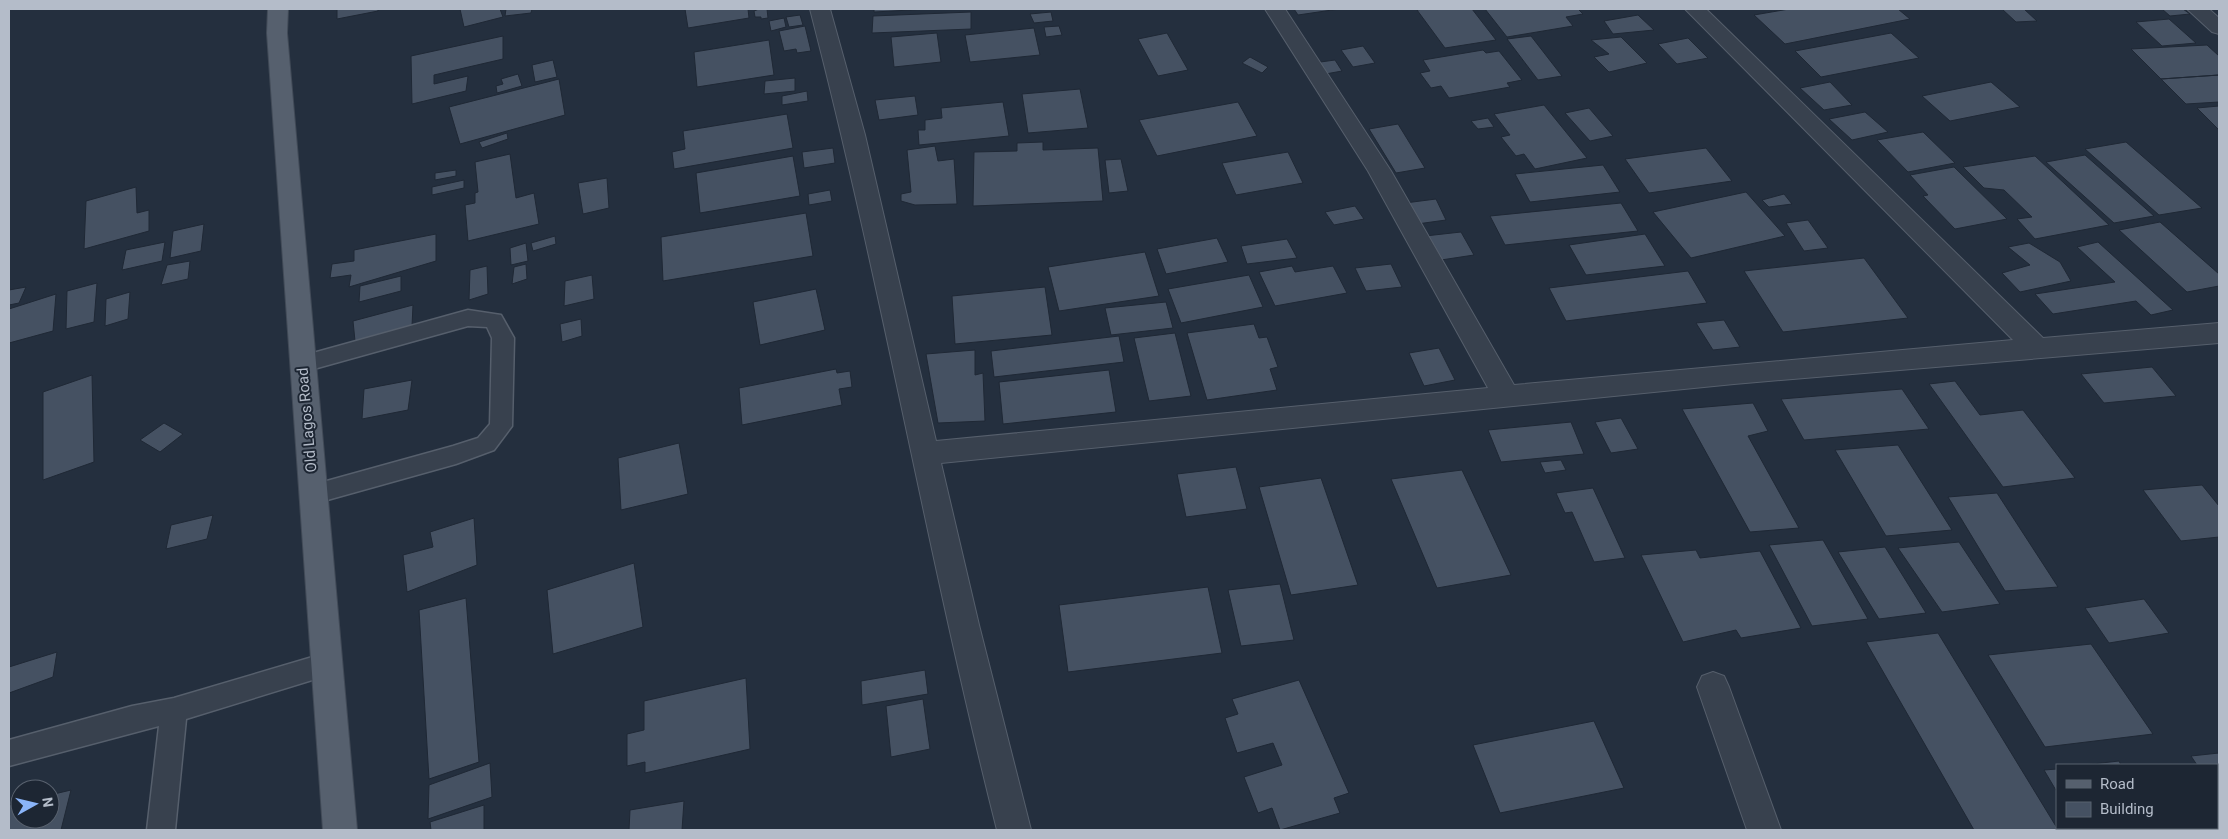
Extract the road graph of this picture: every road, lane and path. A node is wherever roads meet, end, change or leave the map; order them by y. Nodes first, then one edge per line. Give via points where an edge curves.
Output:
1 (278, 9) edge
2 (820, 9) edge
3 (1275, 9) edge
4 (1695, 9) edge
5 (2197, 9) edge
6 (2219, 28) edge
7 (2219, 333) edge
8 (2037, 348) junction
9 (303, 364) junction
10 (1506, 396) junction
11 (925, 453) junction
12 (313, 494) junction
13 (326, 665) junction
14 (1713, 687) dead end
15 (174, 710) junction
16 (9, 753) edge
17 (162, 830) edge
18 (340, 830) edge
19 (1014, 830) edge
20 (1764, 830) edge

1 - 9 main road, Old Lagos Road via 277,33
2 - 11 street via 854,135
3 - 10 street via 1379,170
4 - 8 street
5 - 6 street
7 - 8 street
8 - 10 street
9 - 12 main road, Old Lagos Road
9 - 12 lane via 468,318 494,320 503,338 501,426 486,444
10 - 11 street
11 - 19 street via 963,625
12 - 13 main road, Old Lagos Road
13 - 15 lane
13 - 18 main road, Old Lagos Road
14 - 20 street
15 - 16 lane
15 - 17 lane

